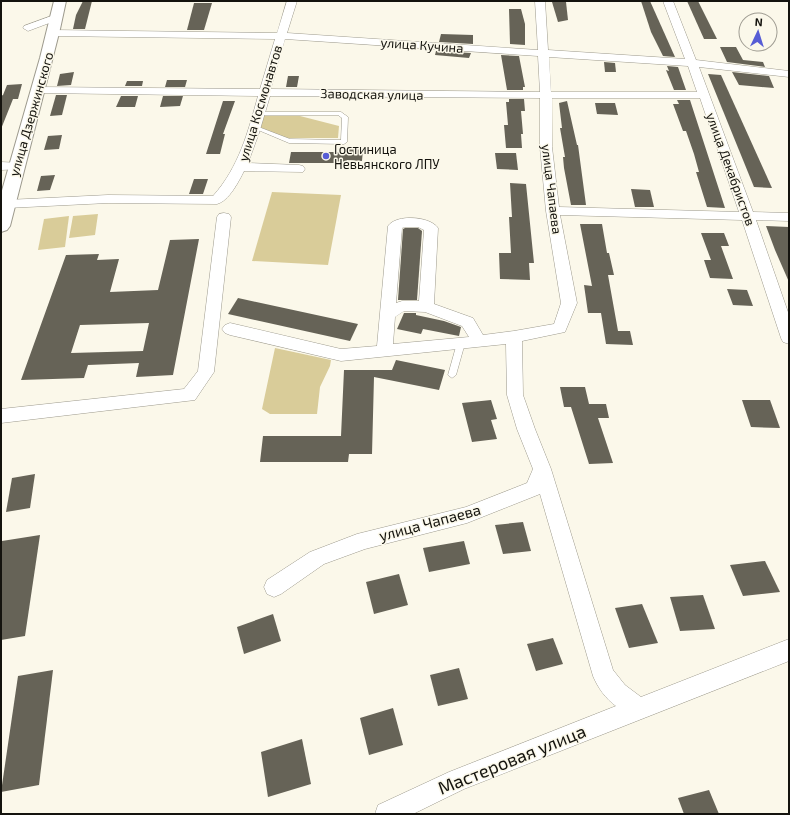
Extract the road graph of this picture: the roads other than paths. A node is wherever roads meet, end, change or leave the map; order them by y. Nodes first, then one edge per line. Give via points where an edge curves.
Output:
1 (60, 1) edge
2 (292, 1) edge
3 (540, 1) edge
4 (668, 1) edge
5 (57, 17) junction
6 (28, 28) dead end
7 (54, 33) junction
8 (281, 36) junction
9 (544, 52) junction
10 (692, 63) junction
11 (789, 74) edge
12 (39, 90) junction
13 (264, 93) junction
14 (546, 95) junction
15 (704, 95) junction
16 (260, 114) junction
17 (254, 127) junction
18 (8, 166) edge
19 (240, 167) junction
20 (298, 169) dead end
21 (4, 206) edge
22 (553, 211) junction
23 (748, 216) junction
24 (224, 217) dead end
25 (789, 217) edge
26 (426, 307) junction
27 (387, 314) junction
28 (230, 329) dead end
29 (514, 337) junction
30 (789, 338) edge
31 (479, 341) junction
32 (461, 343) junction
33 (384, 351) junction
34 (452, 376) dead end
35 (1, 416) edge
36 (542, 469) junction
37 (274, 587) dead end
38 (789, 650) edge
39 (639, 709) junction
40 (387, 814) edge

1 - 5 main road, улица Дзержинского
2 - 8 street, улица Космонавтов
3 - 9 street, улица Чапаева
4 - 10 street, улица Декабристов
5 - 6 street
5 - 7 main road, улица Дзержинского
7 - 8 street, улица Кучина
7 - 12 main road, улица Дзержинского
8 - 9 street, улица Кучина
8 - 13 street, улица Космонавтов
9 - 10 street, улица Кучина
9 - 14 street, улица Чапаева
10 - 11 street, улица Кучина
10 - 15 street, улица Декабристов
12 - 13 street, Заводская улица
12 - 18 main road, улица Дзержинского
13 - 14 street, Заводская улица
13 - 16 street, улица Космонавтов
14 - 15 street, Заводская улица
14 - 22 street, улица Чапаева via 546,147
15 - 23 street, улица Декабристов
16 - 17 street, улица Космонавтов
16 - 17 lane via 340,113 345,117 344,142 289,141
17 - 19 street, улица Космонавтов
18 - 21 main road, улица Дзержинского
19 - 20 street
19 - 21 street, улица Космонавтов via 224,194 217,200 108,199
22 - 23 street
22 - 29 street, улица Чапаева via 569,303 560,328
23 - 25 street
23 - 30 street, улица Декабристов
24 - 35 street via 206,372 189,395
26 - 27 street via 402,306
26 - 27 street via 431,228 424,222 405,222 395,226
26 - 31 street via 468,322
27 - 33 street
28 - 33 street, улица Чапаева via 341,355
29 - 31 street, улица Чапаева
29 - 36 street via 515,395
31 - 32 street, улица Чапаева
32 - 33 street, улица Чапаева
32 - 34 lane
36 - 37 street, улица Чапаева via 534,488 467,515 364,540 317,558
36 - 39 street via 604,676 617,693
38 - 39 street, Мастеровая улица
39 - 40 street, Мастеровая улица via 457,780

